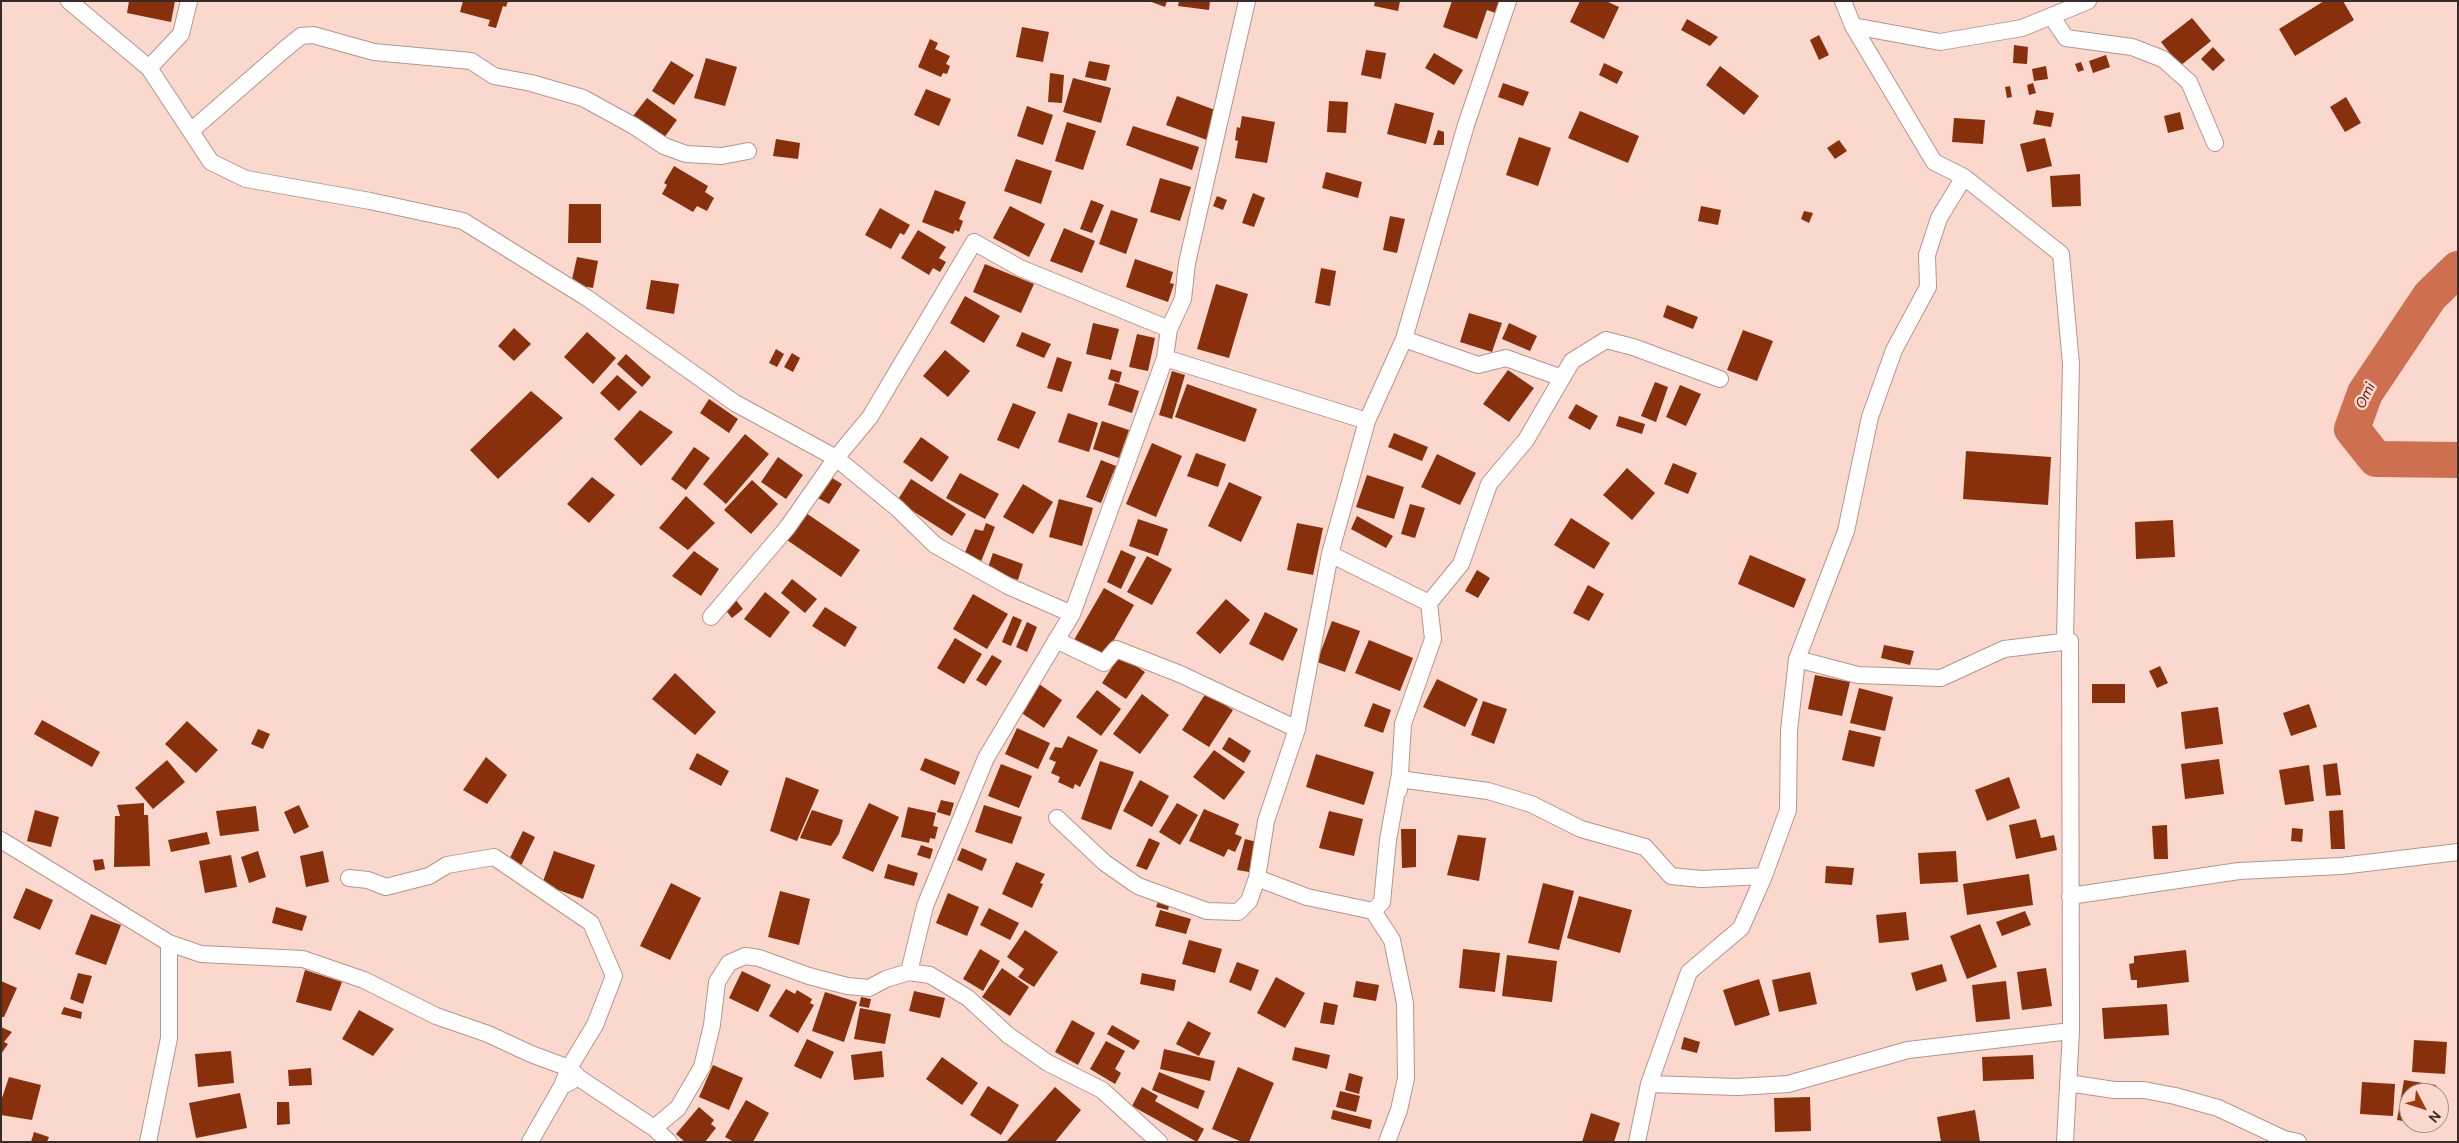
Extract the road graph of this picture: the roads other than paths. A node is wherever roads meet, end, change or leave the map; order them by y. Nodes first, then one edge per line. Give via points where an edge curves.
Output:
1 (69, 1) edge
2 (189, 1) edge
3 (1247, 1) edge
4 (1508, 1) edge
5 (1844, 1) edge
6 (2088, 1) edge
7 (2051, 16) junction
8 (1854, 26) junction
9 (149, 68) junction
10 (192, 130) junction
11 (2215, 143) dead end
12 (748, 151) dead end
13 (1964, 177) junction
14 (1168, 329) junction
15 (1404, 339) junction
16 (1165, 358) junction
17 (1562, 378) junction
18 (1720, 379) dead end
19 (1367, 421) junction
20 (836, 458) junction
21 (1330, 554) junction
22 (1429, 603) junction
23 (1072, 614) junction
24 (711, 617) dead end
25 (1056, 640) junction
26 (2070, 640) junction
27 (1797, 658) junction
28 (1297, 729) junction
29 (1400, 779) junction
30 (1057, 818) dead end
31 (1, 840) edge
32 (2458, 852) edge
33 (1764, 876) junction
34 (349, 878) dead end
35 (1257, 878) junction
36 (2070, 896) junction
37 (1372, 911) junction
38 (168, 943) junction
39 (909, 972) junction
40 (2071, 1031) junction
41 (574, 1073) junction
42 (2068, 1083) junction
43 (1649, 1084) junction
44 (654, 1128) junction
45 (148, 1142) edge
46 (530, 1142) edge
47 (669, 1142) edge
48 (1159, 1142) edge
49 (1387, 1142) edge
50 (1638, 1142) edge
51 (2065, 1142) edge
52 (2298, 1142) edge

1 - 9 street
2 - 9 street via 181,34
3 - 14 street via 1187,262 1182,299
4 - 15 street via 1466,124
5 - 8 street
6 - 7 street
7 - 8 street via 2022,28 1940,42
7 - 11 street via 2066,38 2132,47 2163,59 2188,82
8 - 13 street via 1934,162
9 - 10 street
10 - 12 street via 301,36 313,35 374,52 471,61 494,76 583,98 664,146 686,154 722,156
10 - 20 street via 212,162 246,179 463,220 587,298 734,404
13 - 26 street via 2061,254 2072,364 2065,638
13 - 27 street via 1939,218 1927,255 1928,287 1894,350 1870,417 1846,531
14 - 16 street
14 - 20 street via 1020,268 974,242 870,417
15 - 17 street via 1478,365 1506,358
15 - 19 street
16 - 19 street
16 - 23 street
17 - 18 street via 1572,361 1606,340
17 - 22 street via 1526,440 1489,484 1462,564
19 - 21 street
20 - 23 street via 897,508 935,545 1008,586
20 - 24 street via 788,528
21 - 22 street
21 - 28 street
22 - 29 street via 1433,639 1403,724
23 - 25 street
25 - 28 street via 1104,663 1116,649 1180,674
25 - 39 street via 986,758 925,906
26 - 27 street via 2004,649 1941,678 1858,675
26 - 36 street
27 - 33 street via 1789,731 1788,810
28 - 35 street via 1266,821
29 - 33 street via 1488,790 1531,804 1581,829 1645,847 1671,876 1701,879
29 - 37 street via 1388,840 1382,902
30 - 35 street via 1105,864 1138,886 1208,910 1238,912 1249,901
31 - 38 street
32 - 36 street via 2341,866 2239,871
33 - 43 street via 1741,928 1689,972
34 - 41 street via 368,880 386,887 429,876 447,865 494,857 591,923 614,976
35 - 37 street via 1307,897
36 - 40 street
37 - 49 street via 1392,940 1405,1003 1406,1078
38 - 41 street via 201,954 303,959 364,980 436,1016 488,1034
38 - 45 street via 169,1038
39 - 44 street via 869,988 809,976 760,958 745,956 729,963 717,982 712,1025 702,1067 678,1108
39 - 48 street via 930,975 968,998 1008,1035 1048,1063 1102,1090
40 - 42 street
40 - 43 street via 1908,1050 1788,1084 1737,1087
41 - 44 street
41 - 46 street via 562,1086
42 - 51 street
42 - 52 street via 2175,1096 2218,1108 2284,1139
43 - 50 street
44 - 47 street

